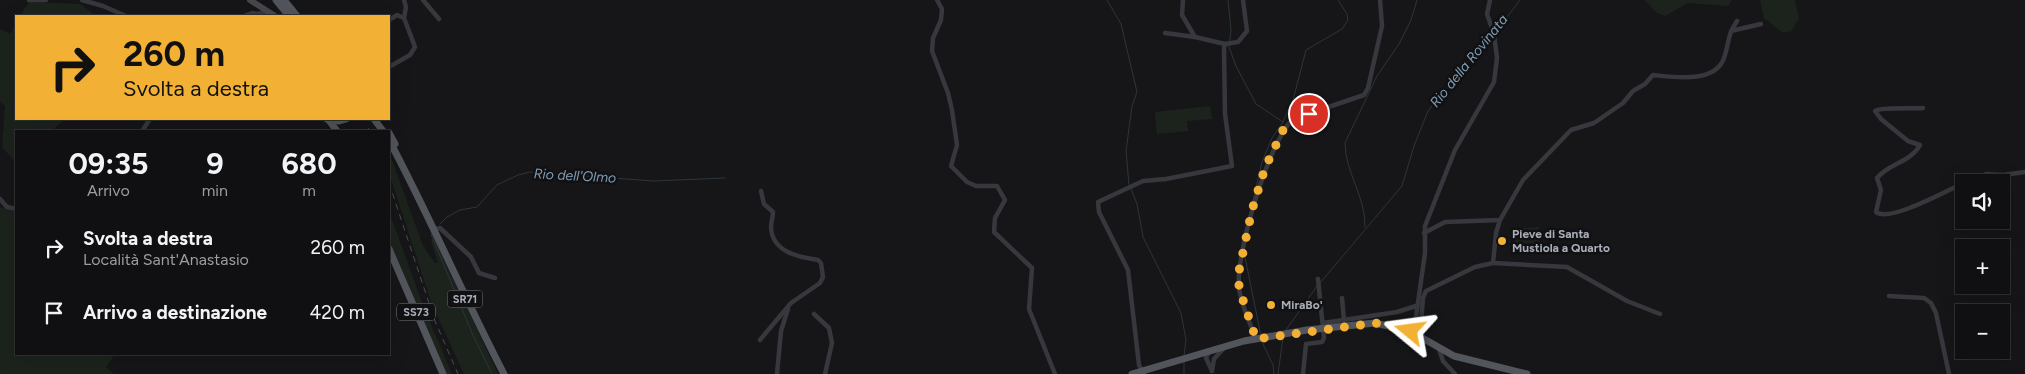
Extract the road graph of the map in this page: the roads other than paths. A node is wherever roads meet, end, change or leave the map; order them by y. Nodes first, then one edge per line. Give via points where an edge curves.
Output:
1 (29, 0) edge
2 (46, 0) edge
3 (82, 0) edge
4 (248, 0) edge
5 (278, 0) edge
6 (284, 0) edge
7 (404, 0) edge
8 (423, 0) edge
9 (937, 0) edge
10 (1183, 0) edge
11 (1243, 0) edge
12 (1380, 0) edge
13 (1490, 0) edge
14 (266, 14) edge
15 (124, 15) edge
16 (247, 15) edge
17 (290, 15) edge
18 (296, 15) edge
19 (404, 18) junction
20 (439, 18) dead end
21 (390, 19) edge
22 (1738, 22) dead end
23 (1761, 24) dead end
24 (1731, 31) junction
25 (1166, 33) dead end
26 (1194, 37) junction
27 (1225, 44) junction
28 (390, 66) edge
29 (1923, 108) dead end
30 (390, 136) edge
31 (390, 142) edge
32 (2025, 172) edge
33 (2010, 175) edge
34 (1955, 187) edge
35 (761, 191) dead end
36 (0, 199) edge
37 (15, 209) edge
38 (1500, 220) junction
39 (431, 221) junction
40 (435, 229) junction
41 (1424, 233) junction
42 (390, 251) edge
43 (1493, 263) junction
44 (495, 278) dead end
45 (1318, 279) dead end
46 (1889, 296) dead end
47 (1342, 298) dead end
48 (791, 303) junction
49 (1416, 306) junction
50 (814, 314) dead end
51 (1660, 314) dead end
52 (1344, 320) junction
53 (1323, 326) junction
54 (1413, 330) junction
55 (1256, 339) junction
56 (760, 340) dead end
57 (1226, 346) junction
58 (1439, 349) junction
59 (1210, 350) junction
60 (1188, 357) junction
61 (1214, 359) junction
62 (1207, 360) junction
63 (1144, 372) edge
64 (1212, 373) edge
65 (443, 374) edge
66 (504, 374) edge
67 (777, 374) edge
68 (826, 374) edge
69 (1055, 374) edge
70 (1132, 374) edge
71 (1303, 374) edge
72 (1454, 374) edge
73 (1527, 374) edge
74 (1949, 374) edge

1 - 2 street
3 - 15 street
4 - 14 main road
5 - 17 main road
6 - 18 main road
7 - 19 street
8 - 20 street
9 - 69 street via 942,9 941,20 933,38 932,51 948,92 958,145 951,166 976,186 997,186 1001,190 1005,200 995,218 994,232 1032,268 1029,309
10 - 26 street via 1182,15
11 - 27 street via 1247,31 1238,42
12 - 55 street via 1382,26 1364,95 1293,119 1285,126 1265,168 1239,271 1239,288
13 - 41 street via 1487,14 1497,58 1494,82 1455,150
14 - 16 street
19 - 21 street via 397,15
19 - 28 street via 415,47 410,55
22 - 24 street
23 - 24 street
24 - 38 street via 1724,56 1716,69 1704,75 1653,75 1594,124 1571,130 1523,180
25 - 26 street
26 - 27 street
27 - 63 street via 1225,114 1232,166 1143,181 1098,202 1099,212 1128,270 1139,365
29 - 34 street via 1881,108 1874,111 1908,141 1920,145 1914,154 1877,178 1881,190 1876,212 1889,214
30 - 39 main road, SR71
31 - 39 main road, SR71
32 - 33 street
35 - 48 street via 764,204 773,212 771,230 780,247 789,254 818,260 823,271 820,283
36 - 37 street via 2,204
38 - 41 street via 1445,222
38 - 43 street
39 - 40 main road, SR71
40 - 44 street via 440,228 471,257 479,273
40 - 66 main road, SR71 via 465,298
41 - 49 street via 1425,253
42 - 65 main road, SS73
43 - 51 street via 1567,267 1626,301
43 - 54 street via 1475,267 1426,291 1421,324
45 - 53 street
46 - 74 street via 1924,298 1931,303
47 - 52 street
48 - 56 street
48 - 67 street via 781,331
49 - 52 street
49 - 54 street
50 - 68 street via 830,328 832,343
52 - 53 street
53 - 54 main road via 1375,323
53 - 55 main road
53 - 71 street via 1322,342 1306,344
54 - 58 main road
55 - 57 main road
57 - 59 main road
57 - 61 street
58 - 72 street via 1443,361
58 - 73 main road via 1454,356
59 - 60 main road
59 - 61 street
59 - 62 street
60 - 62 street
60 - 63 main road
61 - 64 street
62 - 64 street
63 - 70 main road

